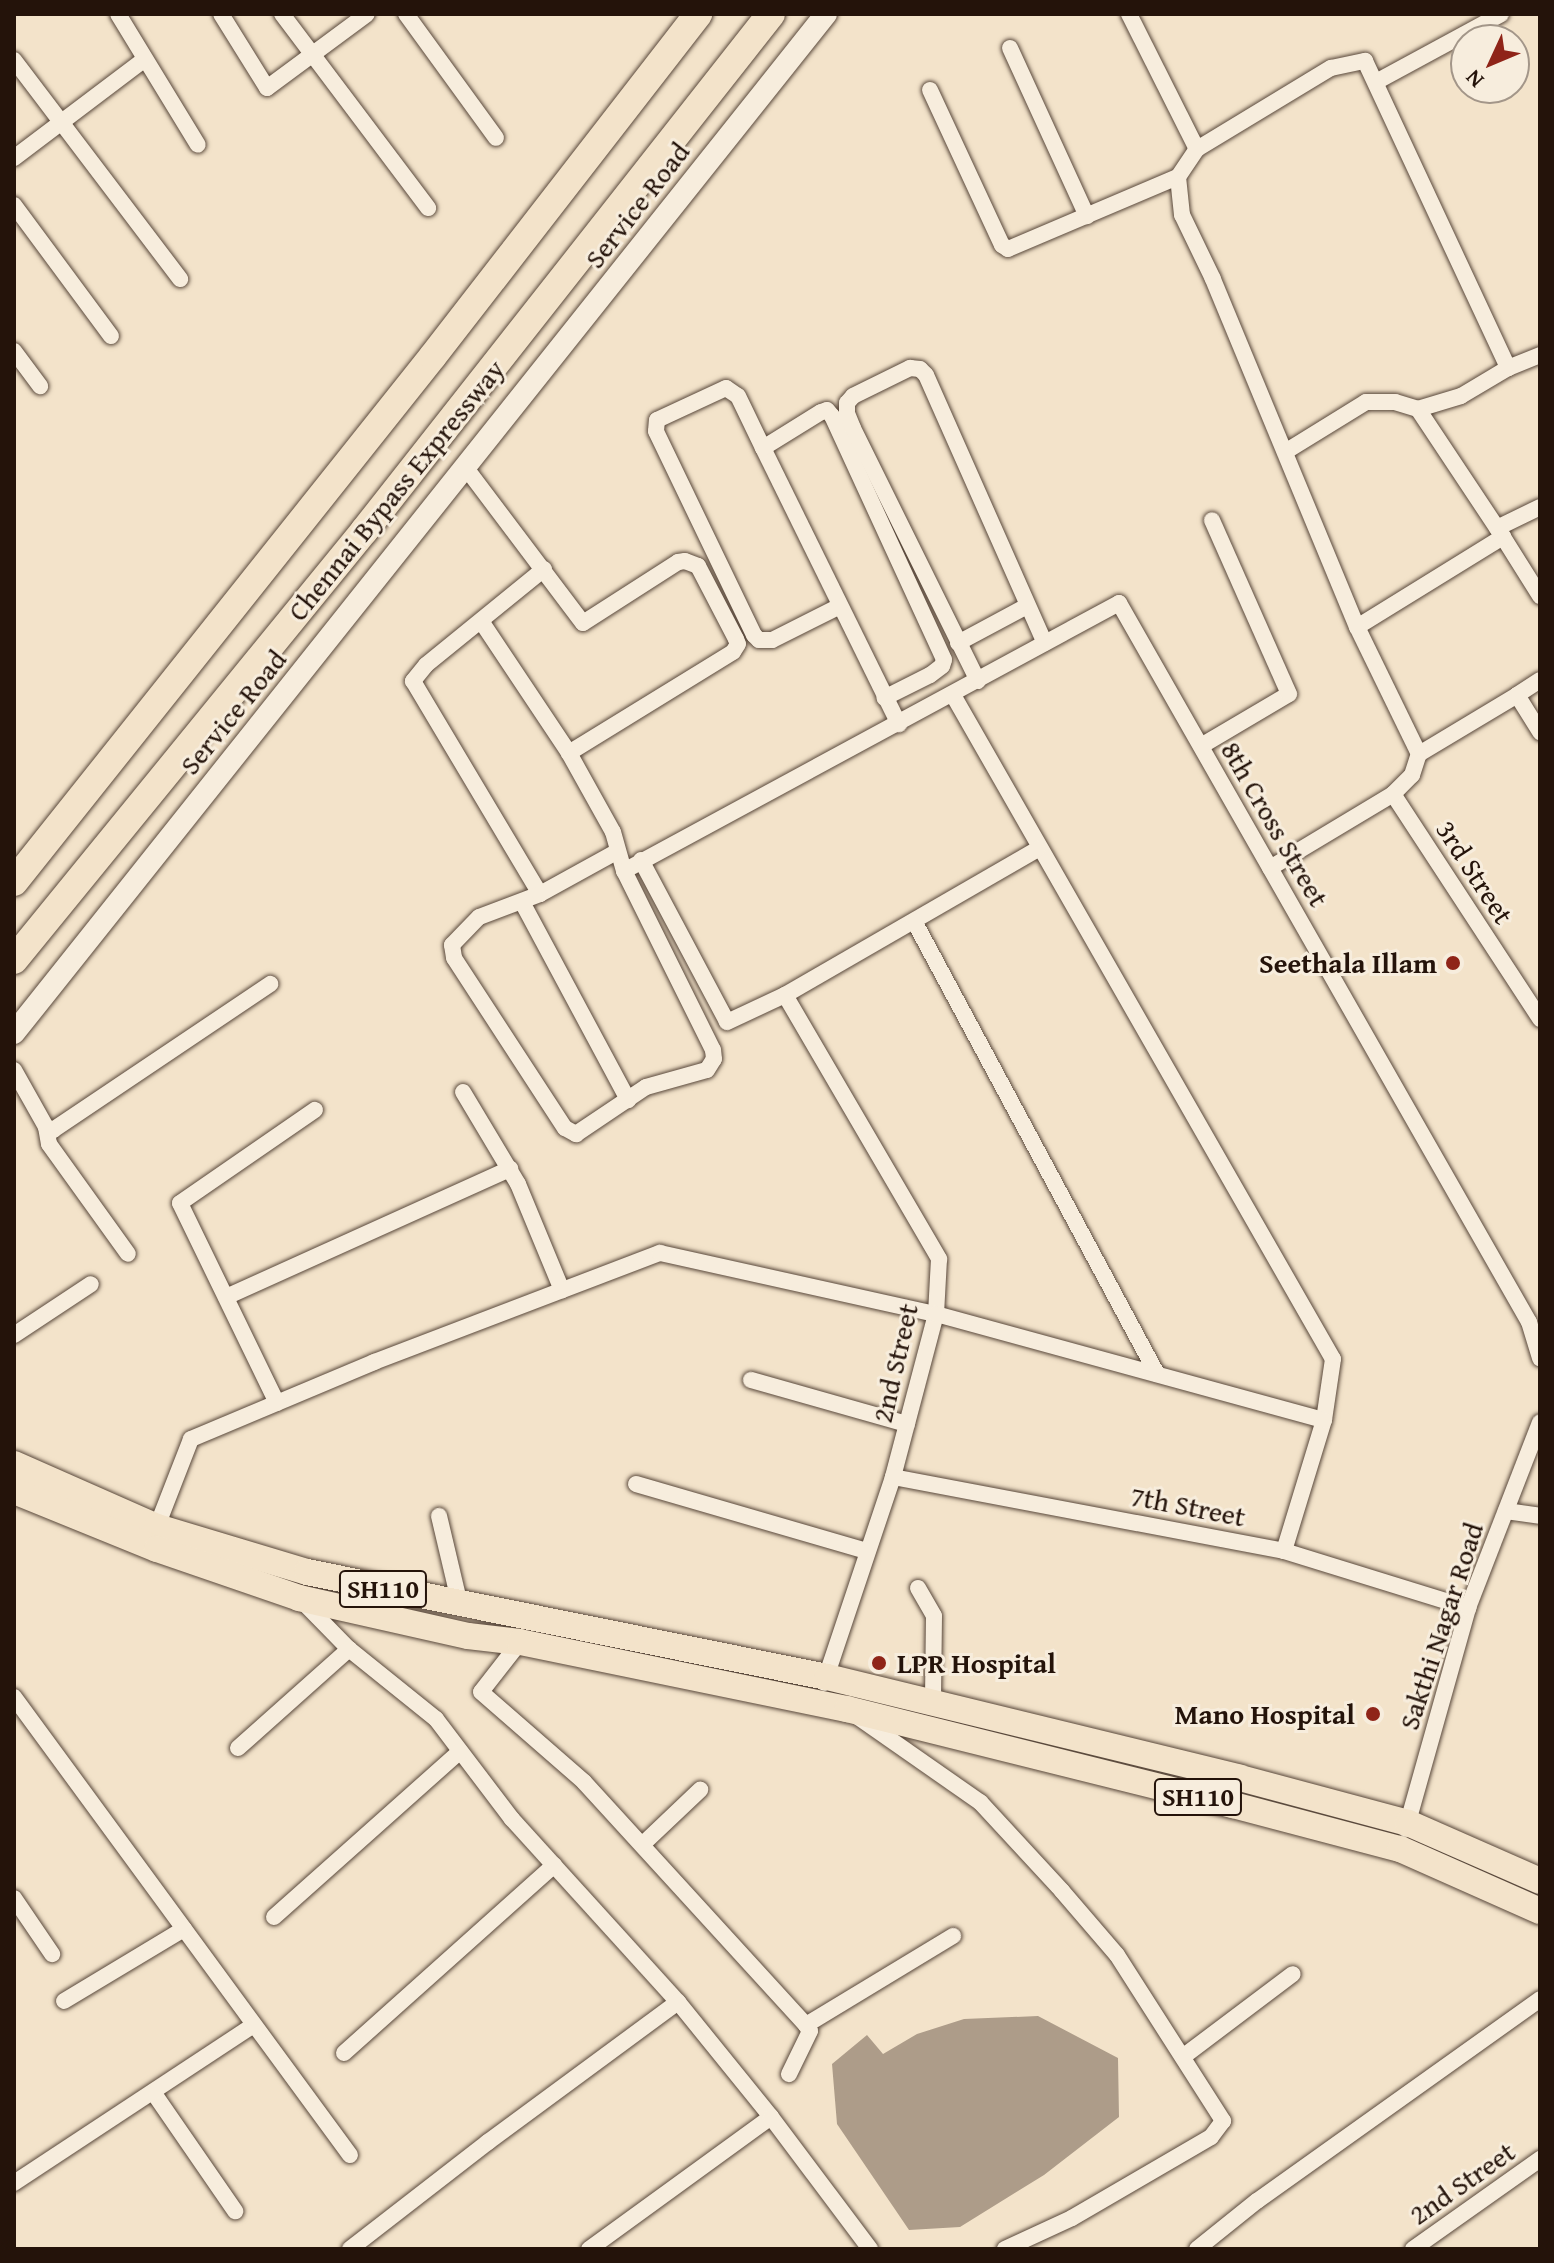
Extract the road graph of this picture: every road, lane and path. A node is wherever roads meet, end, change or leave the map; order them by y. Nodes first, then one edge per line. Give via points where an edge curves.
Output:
1 (118, 14) edge
2 (221, 14) edge
3 (282, 14) edge
4 (367, 14) edge
5 (406, 14) edge
6 (698, 14) edge
7 (771, 14) edge
8 (826, 14) edge
9 (1129, 14) edge
10 (1501, 14) edge
11 (1010, 48) dead end
12 (313, 55) junction
13 (145, 59) junction
14 (14, 60) edge
15 (1376, 82) junction
16 (930, 90) dead end
17 (61, 120) junction
18 (496, 138) dead end
19 (198, 145) dead end
20 (1197, 149) junction
21 (14, 158) edge
22 (1178, 177) junction
23 (14, 205) edge
24 (428, 208) dead end
25 (1087, 216) junction
26 (180, 279) dead end
27 (111, 336) dead end
28 (14, 351) edge
29 (1540, 355) edge
30 (1508, 368) junction
31 (40, 386) dead end
32 (1418, 409) junction
33 (763, 448) junction
34 (1285, 452) junction
35 (466, 468) junction
36 (1540, 507) edge
37 (1212, 520) dead end
38 (1500, 532) junction
39 (544, 569) junction
40 (1540, 596) edge
41 (840, 606) junction
42 (1027, 606) junction
43 (481, 621) junction
44 (1357, 627) junction
45 (958, 643) junction
46 (1045, 643) junction
47 (1540, 680) edge
48 (978, 681) junction
49 (953, 695) junction
50 (1517, 695) junction
51 (884, 698) junction
52 (899, 724) junction
53 (1540, 732) edge
54 (1201, 746) junction
55 (569, 753) junction
56 (1419, 754) junction
57 (1393, 794) junction
58 (1038, 849) junction
59 (616, 852) junction
60 (641, 860) junction
61 (1270, 868) junction
62 (624, 871) junction
63 (14, 882) edge
64 (540, 894) junction
65 (522, 902) junction
66 (914, 921) junction
67 (14, 960) edge
68 (270, 984) dead end
69 (785, 995) junction
70 (1540, 1019) edge
71 (14, 1033) edge
72 (14, 1070) edge
73 (463, 1092) dead end
74 (628, 1100) junction
75 (315, 1110) dead end
76 (46, 1127) junction
77 (510, 1169) junction
78 (128, 1254) dead end
79 (91, 1284) dead end
80 (562, 1290) junction
81 (226, 1297) junction
82 (936, 1314) junction
83 (1534, 1318) edge
84 (14, 1335) edge
85 (1540, 1358) edge
86 (1157, 1374) junction
87 (751, 1380) dead end
88 (277, 1403) junction
89 (1324, 1420) junction
90 (1540, 1422) edge
91 (907, 1424) junction
92 (14, 1464) edge
93 (893, 1477) junction
94 (636, 1484) dead end
95 (14, 1491) edge
96 (1506, 1511) junction
97 (439, 1516) dead end
98 (1540, 1516) edge
99 (153, 1537) junction
100 (867, 1551) junction
101 (1284, 1551) junction
102 (918, 1588) dead end
103 (299, 1598) junction
104 (460, 1605) junction
105 (1468, 1608) junction
106 (520, 1642) junction
107 (349, 1649) junction
108 (827, 1677) junction
109 (14, 1697) edge
110 (815, 1702) junction
111 (933, 1703) junction
112 (847, 1709) junction
113 (238, 1748) dead end
114 (460, 1751) junction
115 (700, 1790) dead end
116 (1408, 1823) junction
117 (643, 1844) junction
118 (1400, 1849) junction
119 (554, 1865) junction
120 (1540, 1881) edge
121 (14, 1898) edge
122 (1540, 1911) edge
123 (274, 1917) dead end
124 (184, 1929) junction
125 (953, 1936) dead end
126 (52, 1954) dead end
127 (1293, 1974) dead end
128 (1540, 1999) edge
129 (64, 2001) dead end
130 (678, 2002) junction
131 (254, 2025) junction
132 (806, 2025) junction
133 (344, 2053) dead end
134 (1184, 2056) junction
135 (789, 2074) dead end
136 (153, 2092) junction
137 (771, 2117) junction
138 (350, 2155) dead end
139 (1540, 2159) edge
140 (14, 2183) edge
141 (235, 2211) dead end
142 (1420, 2247) edge
143 (350, 2249) edge
144 (589, 2249) edge
145 (870, 2249) edge
146 (1005, 2249) edge
147 (1197, 2249) edge

1 - 13 street
2 - 12 street via 267,88
3 - 12 street
4 - 12 street
5 - 18 street
6 - 63 highway, Chennai Bypass Expressway
7 - 67 highway, Chennai Bypass Expressway via 364,531
8 - 35 street, Service Road
9 - 20 street
10 - 15 street
11 - 25 street
12 - 24 street
13 - 17 street
13 - 19 street
14 - 17 street
15 - 20 street via 1365,61 1331,68
15 - 30 street
16 - 25 street via 1002,245 1013,248
17 - 21 street
17 - 26 street
20 - 22 street
22 - 25 street
22 - 34 street via 1182,215
23 - 27 street
28 - 31 street
29 - 30 street
30 - 32 street via 1461,396
32 - 34 street via 1366,402
32 - 38 street
33 - 41 street
33 - 41 street via 738,396 726,388 662,415 655,424 759,640 772,640
33 - 51 street via 821,412 832,416 944,660 930,675
34 - 44 street
35 - 39 street
35 - 71 street, Service Road
36 - 38 street
37 - 54 street via 1289,694
38 - 40 street
38 - 44 street
39 - 43 street
39 - 55 street via 583,623 678,562 691,562 698,566 738,644 733,652
41 - 51 street
42 - 45 street
42 - 45 street via 926,375 910,368 853,396 847,413
42 - 46 street
43 - 55 street
43 - 64 street via 413,681
44 - 56 street
45 - 48 street
46 - 48 street
46 - 54 street, 8th Cross Street via 1119,603
47 - 50 street
48 - 49 street
49 - 52 street
49 - 58 street
50 - 53 street
50 - 56 street
51 - 52 street
52 - 60 street
54 - 61 street, 8th Cross Street
55 - 59 street via 613,832
56 - 57 street via 1412,775
57 - 61 street
57 - 70 street, 3rd Street
58 - 66 street
58 - 89 street via 1333,1359
59 - 62 street
59 - 64 street
60 - 62 street
60 - 69 street via 727,1022
61 - 83 street, 8th Cross Street
62 - 74 street via 714,1059 707,1070 646,1087
64 - 65 street
65 - 74 street
65 - 74 street via 497,909 461,932 452,945 454,958 565,1128 576,1134
66 - 69 street
66 - 86 street
68 - 76 street via 53,1130
69 - 82 street, 2nd Street via 939,1259
72 - 76 street
73 - 77 street
75 - 81 street via 180,1203
76 - 78 street via 49,1144
77 - 80 street
77 - 81 street
79 - 84 street
80 - 82 street via 660,1253
80 - 88 street
81 - 88 street
82 - 86 street
82 - 91 street, 2nd Street
83 - 85 street
86 - 89 street
87 - 91 street
88 - 99 street via 191,1439
89 - 101 street
90 - 96 street, Sakthi Nagar Road
91 - 93 street, 2nd Street
92 - 99 main road, SH110
93 - 100 street, 2nd Street
93 - 101 street, 7th Street
94 - 100 street
95 - 99 main road, SH110
96 - 98 street
96 - 105 street, Sakthi Nagar Road
97 - 104 street
99 - 103 main road, SH110
99 - 104 main road, SH110
100 - 108 street, 2nd Street
101 - 105 street, 7th Street
102 - 111 street via 934,1616
103 - 106 main road, SH110 via 468,1636
103 - 107 street
104 - 108 main road, SH110
105 - 116 street, Sakthi Nagar Road
106 - 110 main road, SH110
106 - 117 street via 481,1692 584,1782
107 - 113 street
107 - 114 street via 436,1719
108 - 110 street, 2nd Street
108 - 111 main road, SH110
109 - 124 street
110 - 112 main road, SH110
111 - 116 main road, SH110
112 - 118 main road, SH110
112 - 134 street via 980,1802 1117,1955
114 - 119 street
114 - 123 street
115 - 117 street
116 - 118 street, Sakthi Nagar Road
116 - 120 main road, SH110
117 - 132 street
118 - 122 main road, SH110
119 - 130 street
119 - 133 street
121 - 126 street
124 - 129 street
124 - 131 street
125 - 132 street
127 - 134 street
128 - 147 street
130 - 137 street
130 - 143 street
131 - 136 street
131 - 138 street
132 - 135 street via 810,2031
134 - 146 street via 1223,2121 1217,2132 1072,2218
136 - 140 street
136 - 141 street
137 - 144 street
137 - 145 street
139 - 142 street, 2nd Street

